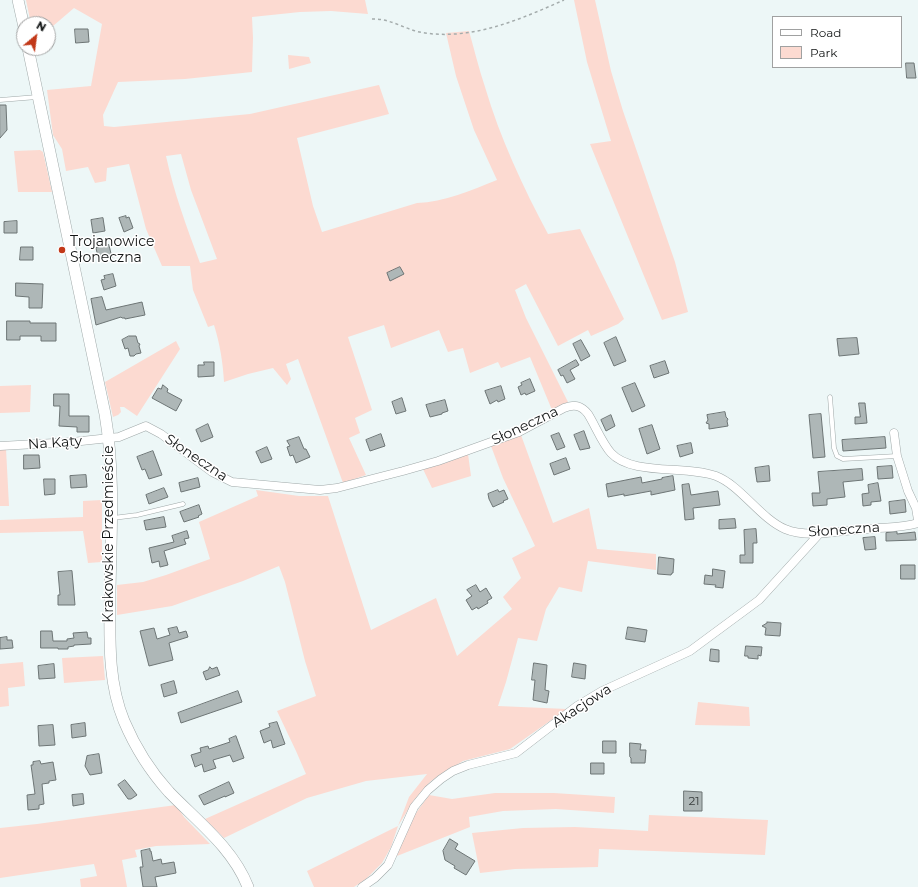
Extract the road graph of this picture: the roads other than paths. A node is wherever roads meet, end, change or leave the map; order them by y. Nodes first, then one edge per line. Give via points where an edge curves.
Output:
1 (18, 0) edge
2 (22, 16) edge
3 (30, 56) edge
4 (39, 97) junction
5 (0, 100) edge
6 (830, 397) dead end
7 (894, 433) dead end
8 (109, 438) junction
9 (0, 446) edge
10 (897, 456) junction
11 (183, 504) dead end
12 (112, 518) junction
13 (918, 520) edge
14 (918, 523) edge
15 (820, 533) junction
16 (248, 887) edge
17 (362, 887) edge

1 - 2 main road
3 - 4 main road, Krakowskie Przedmieście
4 - 5 lane
4 - 8 main road, Krakowskie Przedmieście
6 - 10 lane via 836,456 843,459
7 - 10 street
8 - 9 street, Na Kąty
8 - 12 main road, Krakowskie Przedmieście
8 - 15 street, Słoneczna via 119,437 146,426 161,434 212,472 232,482 327,490 443,459 519,432 568,406 577,405 588,414 609,451 623,462 716,476 785,529 803,534
10 - 13 street
11 - 12 lane via 124,518
12 - 16 main road, Krakowskie Przedmieście via 110,652 114,686 122,716 149,767 225,850
14 - 15 street, Słoneczna
15 - 17 street, Akacjowa via 759,600 690,651 602,691 577,706 516,753 468,764 441,779 414,807 388,865

